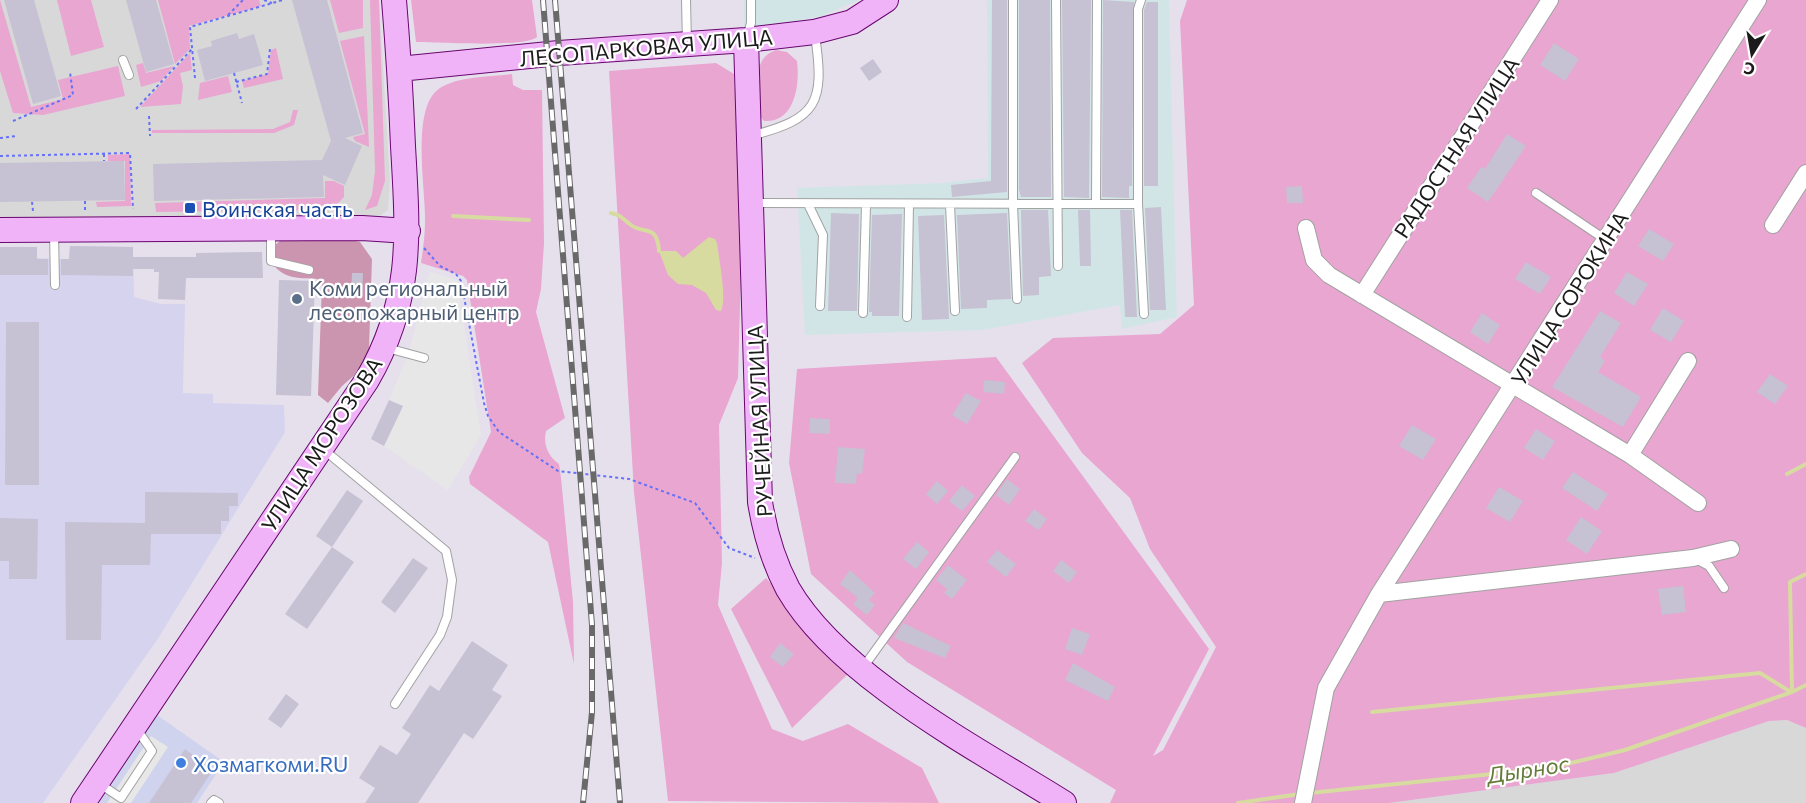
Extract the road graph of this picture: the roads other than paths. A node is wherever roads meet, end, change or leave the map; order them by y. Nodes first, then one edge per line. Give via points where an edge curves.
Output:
1 (394, 0) edge
2 (686, 0) edge
3 (751, 0) edge
4 (886, 0) edge
5 (1013, 0) edge
6 (1056, 0) edge
7 (1096, 0) edge
8 (1141, 0) edge
9 (1550, 0) edge
10 (1758, 0) edge
11 (814, 32) junction
12 (746, 40) junction
13 (687, 43) junction
14 (123, 60) dead end
15 (399, 69) junction
16 (129, 75) dead end
17 (750, 136) junction
18 (1806, 172) edge
19 (1536, 193) dead end
20 (751, 203) junction
21 (808, 204) junction
22 (1056, 204) junction
23 (1096, 204) junction
24 (1138, 204) junction
25 (866, 205) junction
26 (909, 205) junction
27 (950, 205) junction
28 (1013, 205) junction
29 (1773, 225) dead end
30 (1306, 228) dead end
31 (271, 229) junction
32 (0, 230) edge
33 (54, 230) junction
34 (408, 231) junction
35 (1606, 240) junction
36 (1058, 266) dead end
37 (309, 270) dead end
38 (55, 285) dead end
39 (1362, 295) junction
40 (1017, 299) dead end
41 (820, 306) dead end
42 (955, 311) dead end
43 (863, 313) dead end
44 (1144, 314) dead end
45 (907, 317) dead end
46 (383, 347) junction
47 (424, 358) dead end
48 (1688, 361) dead end
49 (1514, 386) junction
50 (321, 447) junction
51 (1630, 455) junction
52 (1015, 458) dead end
53 (1698, 503) dead end
54 (1731, 549) dead end
55 (1693, 558) junction
56 (1724, 588) dead end
57 (1379, 594) junction
58 (862, 669) junction
59 (395, 704) dead end
60 (134, 725) junction
61 (97, 782) junction
62 (1304, 796) edge
63 (119, 801) edge
64 (83, 803) edge
65 (211, 803) edge
66 (219, 803) edge
67 (1064, 803) edge

1 - 15 street, УЛИЦА МОРОЗОВА
2 - 13 lane
3 - 12 lane
4 - 11 street, ЛЕСОПАРКОВАЯ УЛИЦА via 852,22
5 - 28 lane
6 - 22 lane
7 - 23 lane
8 - 24 lane
9 - 39 street, РАДОСТНАЯ УЛИЦА
10 - 35 street, УЛИЦА СОРОКИНА
11 - 12 street, ЛЕСОПАРКОВАЯ УЛИЦА
11 - 17 lane via 821,75 808,110 784,128
12 - 13 street, ЛЕСОПАРКОВАЯ УЛИЦА
12 - 17 street, РУЧЕЙНАЯ УЛИЦА
13 - 15 street, ЛЕСОПАРКОВАЯ УЛИЦА
14 - 16 lane
15 - 34 street, УЛИЦА МОРОЗОВА
17 - 20 street, РУЧЕЙНАЯ УЛИЦА
18 - 29 street
19 - 35 lane
20 - 21 lane
20 - 58 street, РУЧЕЙНАЯ УЛИЦА via 759,502 766,535 777,566 804,612
21 - 25 lane
21 - 41 lane via 823,235
22 - 23 lane
22 - 28 lane
22 - 36 lane
23 - 24 lane
24 - 44 lane
25 - 26 lane
25 - 43 lane
26 - 27 lane
26 - 45 lane
27 - 28 lane
27 - 42 lane
28 - 40 lane
30 - 39 street via 1314,260 1329,275
31 - 33 street
31 - 34 street
31 - 37 lane via 271,261
32 - 33 street
33 - 38 lane
34 - 46 street, УЛИЦА МОРОЗОВА via 402,285
35 - 49 street, УЛИЦА СОРОКИНА
39 - 49 street
46 - 47 lane
46 - 50 street, УЛИЦА МОРОЗОВА via 367,380
48 - 51 street
49 - 51 street
49 - 57 street, УЛИЦА СОРОКИНА
50 - 59 lane via 446,551 452,580 447,617 440,635
50 - 60 street, УЛИЦА МОРОЗОВА
51 - 53 street
52 - 58 lane
54 - 55 street
55 - 56 lane via 1709,566
55 - 57 street
57 - 62 street, УЛИЦА СОРОКИНА via 1326,687
58 - 67 street, РУЧЕЙНАЯ УЛИЦА via 901,701
60 - 61 street, УЛИЦА МОРОЗОВА
60 - 63 lane via 152,751
61 - 63 lane
61 - 64 street, УЛИЦА МОРОЗОВА
65 - 66 lane

